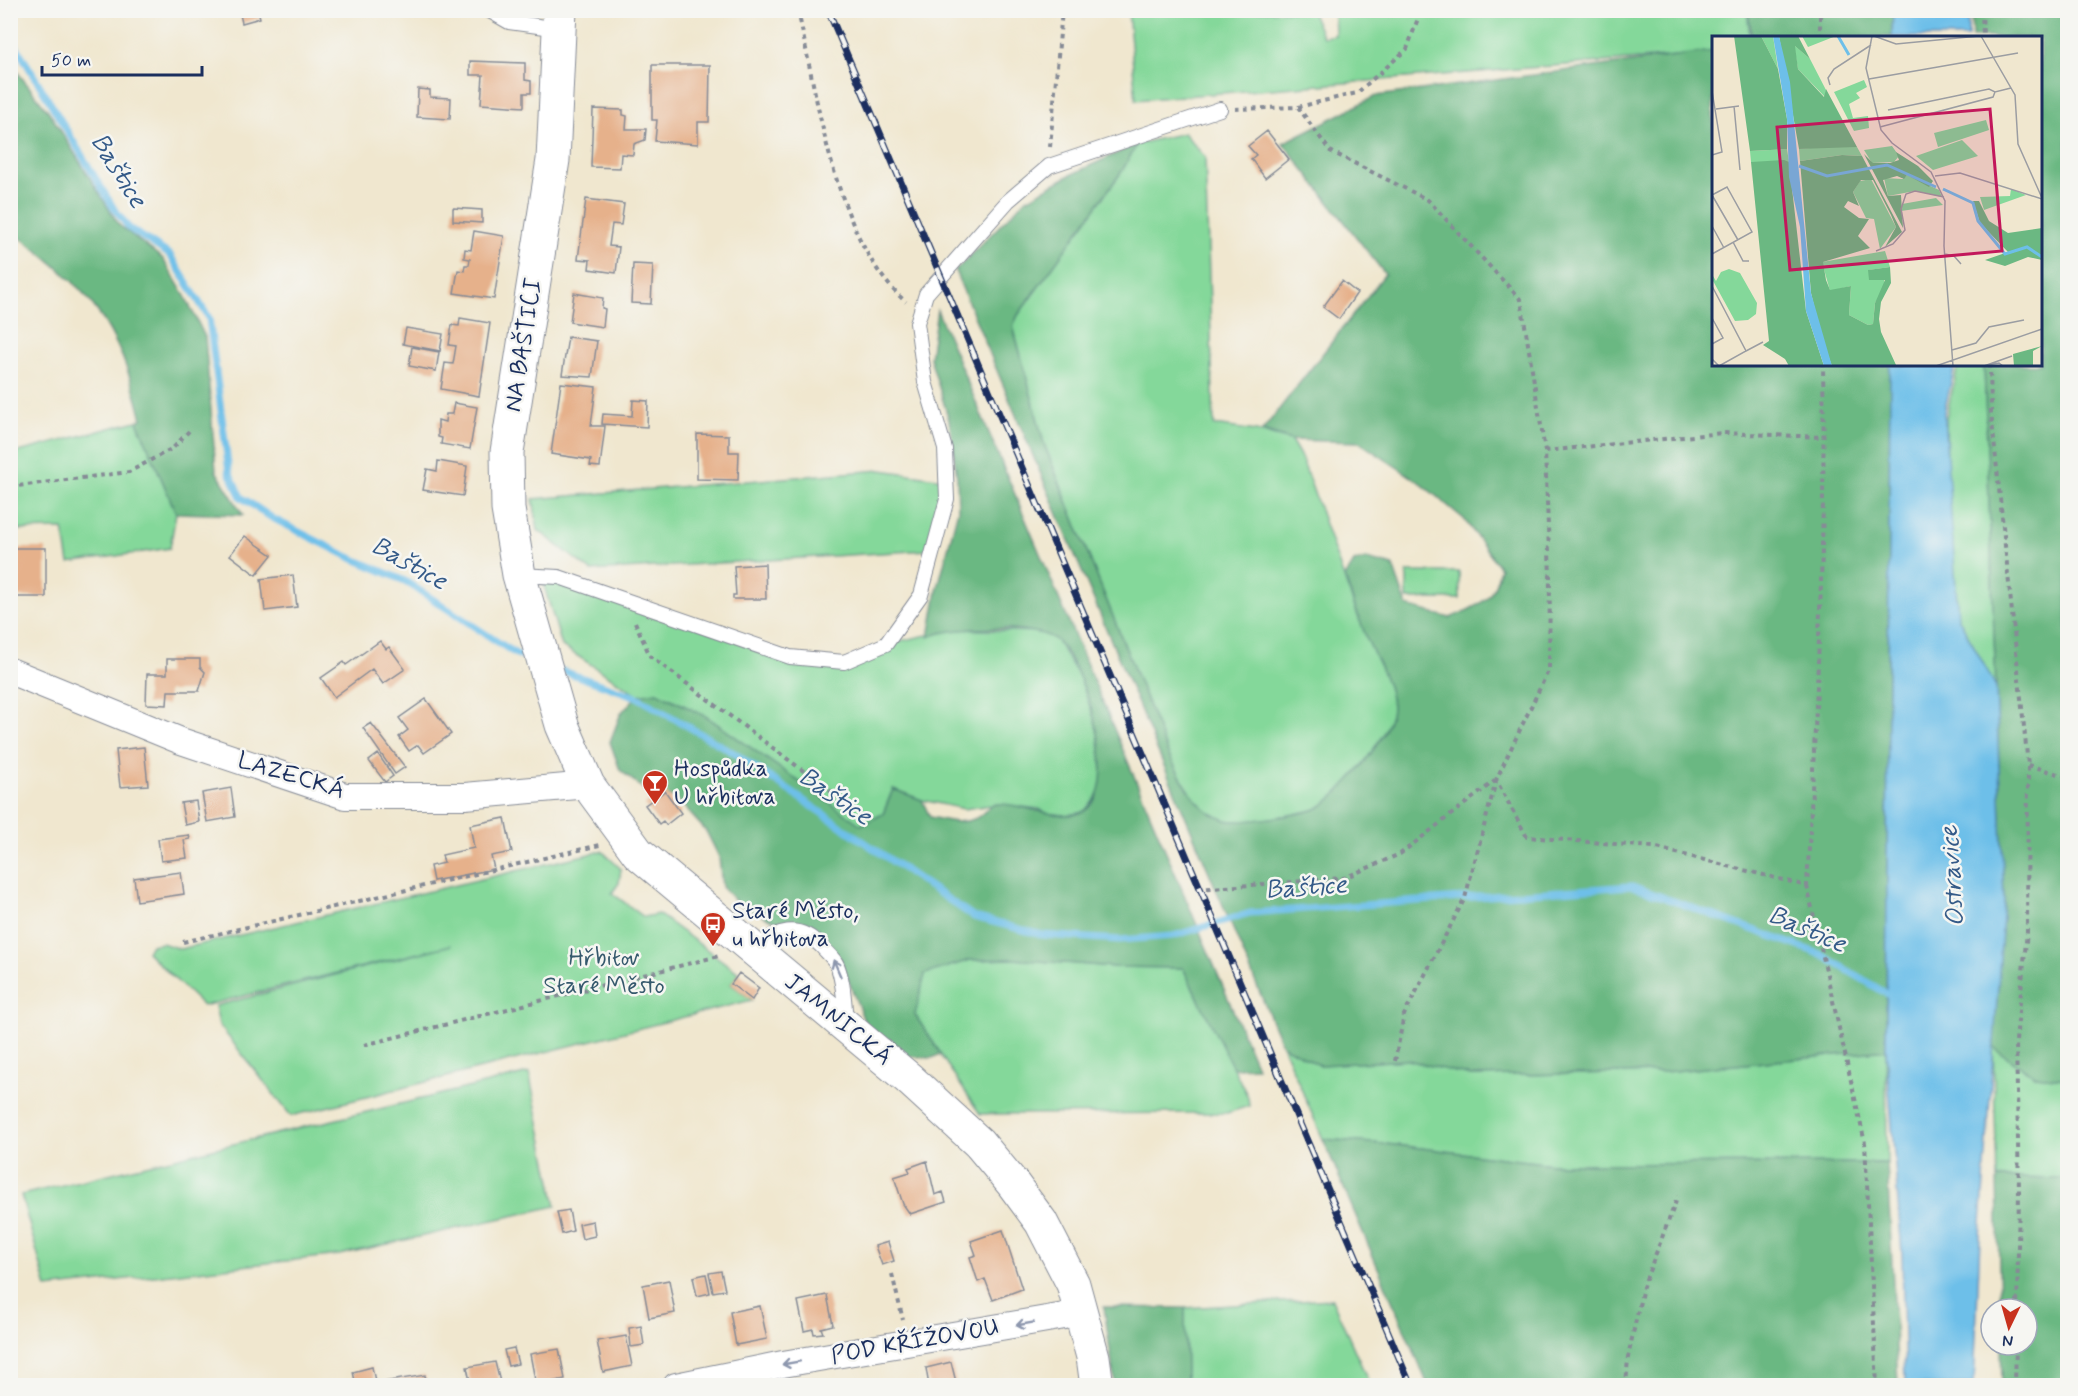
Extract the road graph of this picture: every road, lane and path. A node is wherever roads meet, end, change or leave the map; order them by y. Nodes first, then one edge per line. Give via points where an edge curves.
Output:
1 (488, 10) edge
2 (1062, 10) edge
3 (1421, 10) edge
4 (1820, 10) edge
5 (1982, 10) edge
6 (798, 11) edge
7 (560, 20) edge
8 (1820, 36) edge
9 (1983, 36) edge
10 (1298, 107) junction
11 (1220, 109) joint
12 (1049, 166) junction
13 (920, 314) junction
14 (1823, 366) edge
15 (1990, 366) edge
16 (189, 431) dead end
17 (1823, 437) junction
18 (1545, 451) junction
19 (10, 487) edge
20 (519, 575) junction
21 (627, 601) junction
22 (10, 671) edge
23 (546, 676) joint
24 (2028, 765) junction
25 (2067, 777) edge
26 (1496, 780) junction
27 (588, 785) junction
28 (845, 802) dead end
29 (627, 839) junction
30 (1807, 886) junction
31 (1198, 889) dead end
32 (183, 942) dead end
33 (755, 952) junction
34 (723, 955) dead end
35 (846, 1026) junction
36 (364, 1045) dead end
37 (1395, 1061) dead end
38 (1678, 1196) dead end
39 (892, 1274) dead end
40 (2017, 1297) edge
41 (1082, 1313) junction
42 (909, 1343) junction
43 (2016, 1357) edge
44 (676, 1386) edge
45 (1097, 1386) edge
46 (1626, 1386) edge
47 (1877, 1386) edge
48 (2015, 1386) edge

1 - 7 lane via 509,22
2 - 12 path
3 - 10 path via 1407,49 1357,93
4 - 8 path
5 - 9 path
6 - 13 path via 834,172 861,243 889,288
7 - 20 main road, NA BAŠTICI via 553,160 507,452 508,509
10 - 11 path
10 - 18 path via 1330,151 1428,200 1521,300
11 - 12 lane
12 - 13 lane via 1008,201 940,277 926,294
13 - 21 lane via 917,323 925,382 945,448 947,499 921,596 886,644 844,662 790,657
14 - 17 path
15 - 24 path via 1991,412
16 - 19 path via 172,448 129,472
17 - 18 path via 1722,433
17 - 30 path
18 - 26 path via 1549,669
20 - 21 lane via 559,578
20 - 23 main road, NA BAŠTICI
21 - 28 path via 650,656
22 - 27 street, LAZECKÁ via 180,741 345,796 465,796
23 - 27 main road, JAMNICKÁ
24 - 25 path
24 - 40 path via 2027,932 2016,1041
26 - 30 path via 1527,837 1653,847
26 - 31 path via 1400,854 1344,878
26 - 37 path via 1465,898 1404,1015
27 - 29 main road, JAMNICKÁ
29 - 32 path
29 - 33 main road, JAMNICKÁ via 657,870
30 - 47 path via 1865,1143
33 - 35 main road, JAMNICKÁ
35 -> 33 lane via 842,981 836,963 814,939 783,931 768,936
34 - 36 path
35 - 41 main road, JAMNICKÁ via 979,1143 1013,1184 1055,1247
38 - 46 path via 1643,1287
39 - 42 path
41 -> 42 street, POD KŘÍŽOVOU
41 - 45 main road, JAMNICKÁ
42 -> 44 street, POD KŘÍŽOVOU
43 - 48 path

